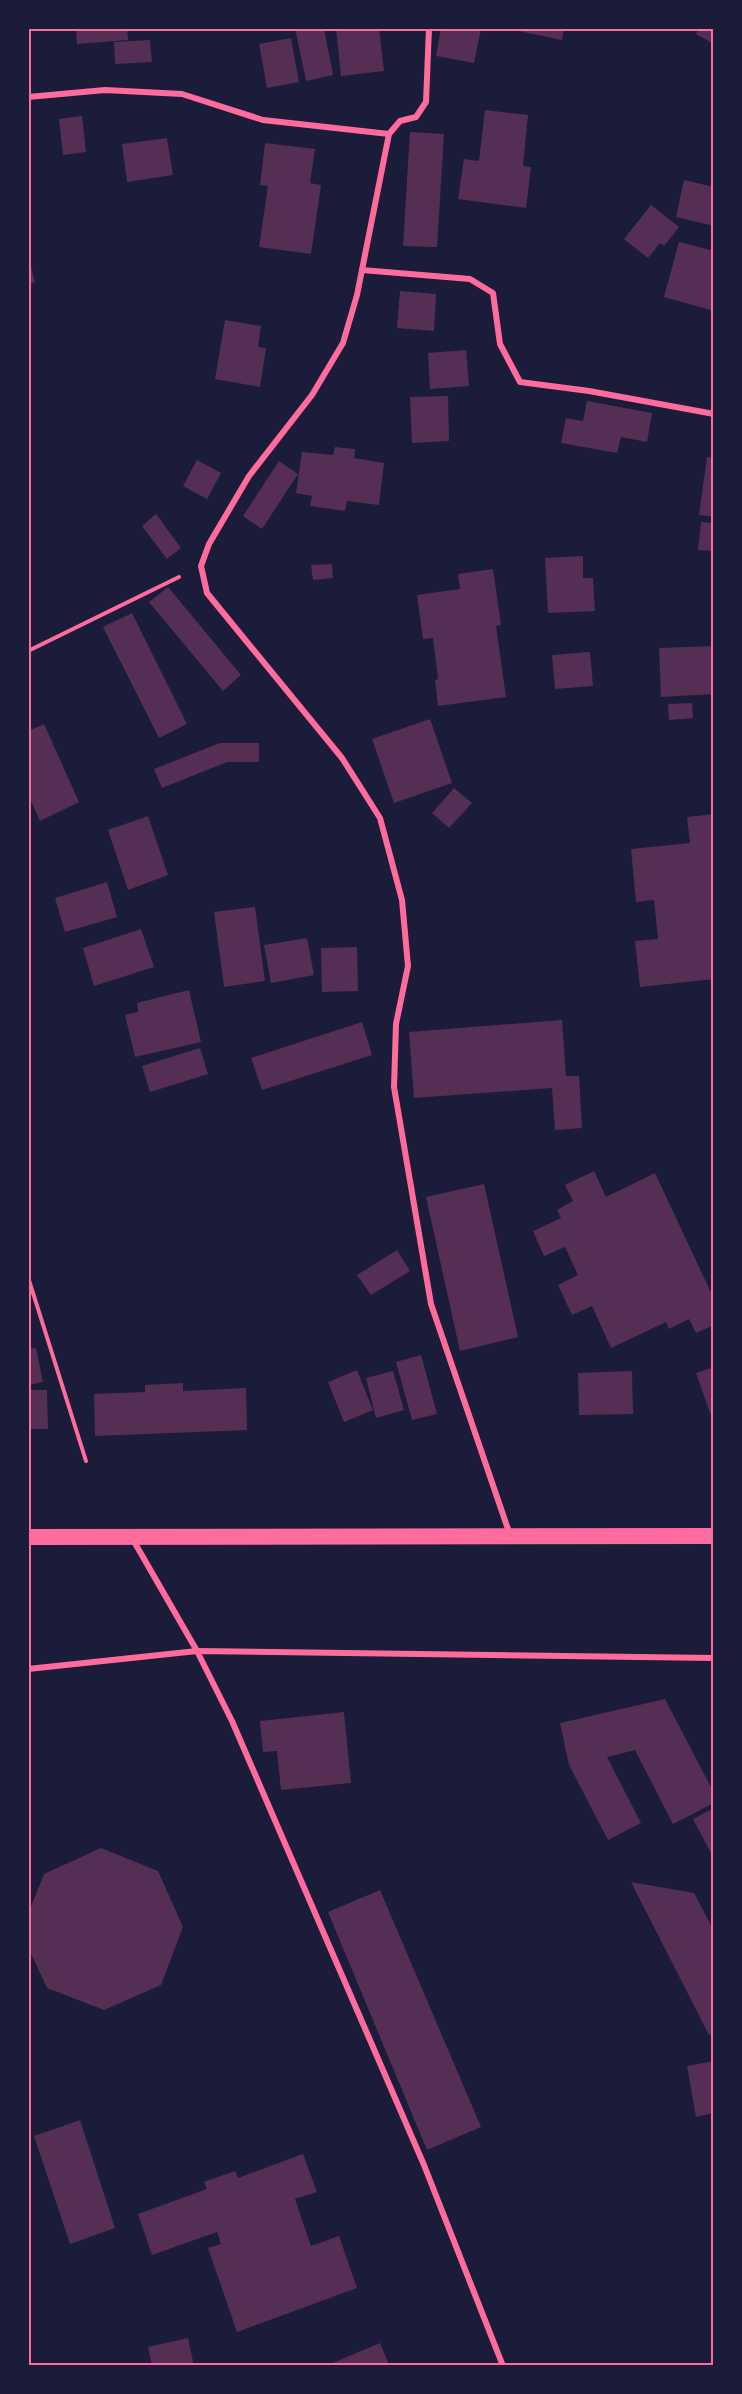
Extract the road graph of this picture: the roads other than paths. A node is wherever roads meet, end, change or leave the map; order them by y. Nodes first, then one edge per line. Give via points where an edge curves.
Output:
1 (429, 28) edge
2 (28, 97) edge
3 (389, 134) junction
4 (362, 270) junction
5 (714, 414) edge
6 (714, 1536) edge
7 (28, 1538) edge
8 (132, 1538) junction
9 (511, 1538) junction
10 (197, 1651) junction
11 (714, 1658) edge
12 (28, 1669) edge
13 (503, 2366) edge

1 - 3 street via 426,102 416,117 400,121
2 - 3 street via 105,90 182,94 263,120
3 - 4 street
4 - 5 street via 470,279 493,293 500,345 520,382
4 - 9 street via 343,343 312,395 249,476 209,544 201,566 207,593 342,758 380,818 402,900 408,966 396,1024 394,1087 431,1304
6 - 9 highway
7 - 8 highway
8 - 9 highway
8 - 10 street
10 - 11 street
10 - 12 street
10 - 13 street via 232,1721 424,2165

